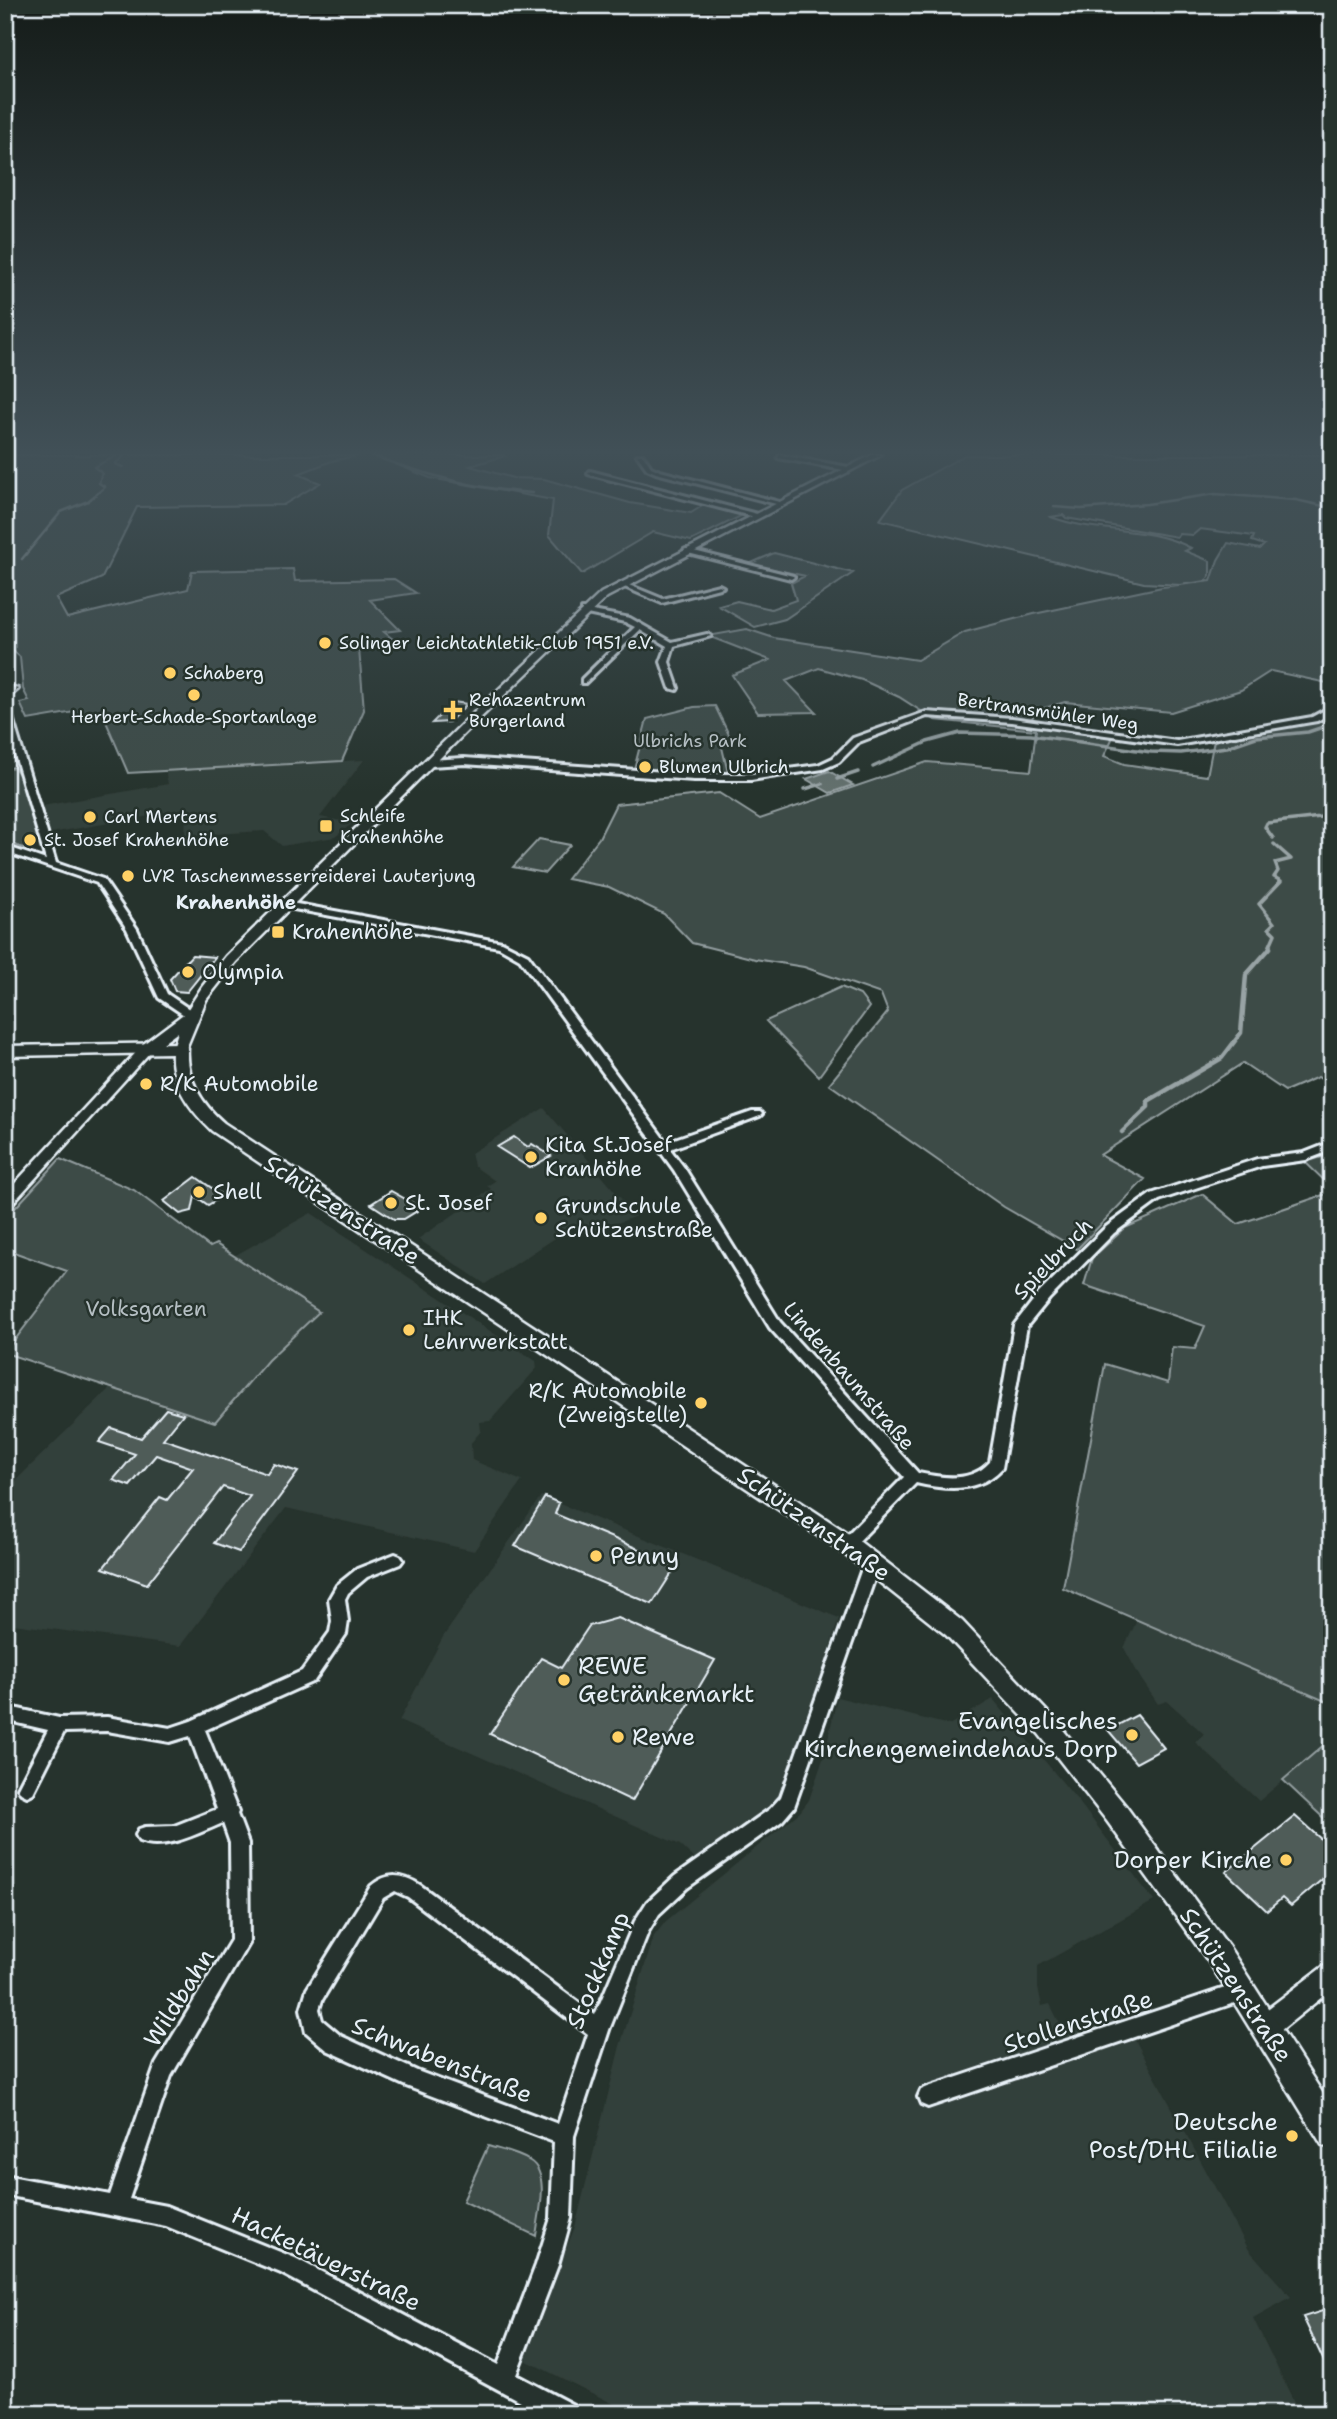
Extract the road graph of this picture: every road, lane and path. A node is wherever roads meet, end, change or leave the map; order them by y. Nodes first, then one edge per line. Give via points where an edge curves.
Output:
1 (653, 568) edge
2 (757, 568) edge
3 (791, 576) dead end
4 (622, 584) junction
5 (719, 587) dead end
6 (585, 611) junction
7 (639, 626) junction
8 (707, 636) dead end
9 (671, 645) junction
10 (585, 681) dead end
11 (5, 688) edge
12 (674, 688) dead end
13 (5, 698) edge
14 (1332, 702) edge
15 (5, 707) edge
16 (429, 763) junction
17 (5, 849) edge
18 (52, 863) junction
19 (286, 905) junction
20 (191, 1015) junction
21 (147, 1048) junction
22 (180, 1048) junction
23 (5, 1051) edge
24 (756, 1114) dead end
25 (664, 1146) junction
26 (1332, 1146) edge
27 (5, 1203) edge
28 (913, 1477) junction
29 (847, 1544) junction
30 (394, 1560) dead end
31 (872, 1563) junction
32 (5, 1713) edge
33 (59, 1725) junction
34 (195, 1727) junction
35 (27, 1788) dead end
36 (229, 1812) junction
37 (145, 1835) dead end
38 (1332, 1974) edge
39 (1244, 1991) junction
40 (1266, 2026) junction
41 (599, 2030) junction
42 (928, 2096) dead end
43 (1332, 2135) edge
44 (564, 2136) junction
45 (5, 2185) edge
46 (117, 2204) junction
47 (503, 2380) junction
48 (567, 2414) edge

1 - 4 main road
2 - 3 street
4 - 5 street via 662,601
4 - 6 main road
6 - 7 street
6 - 16 main road
7 - 9 street
7 - 10 street
8 - 9 street
9 - 12 street via 665,662
11 - 13 street via 14,689
14 - 16 street, Bertramsmühler Weg via 1329,711 1314,719 1177,743 991,717 926,714 856,740 836,760 820,767 775,775 694,777 464,761
15 - 18 street
16 - 19 main road
17 - 18 street
18 - 20 street via 100,881 132,929 163,996
19 - 20 main road via 221,971
19 - 25 street, Lindenbaumstraße via 502,945 518,953
20 - 21 main road
20 - 22 main road
21 - 22 main road
21 - 23 main road
21 - 27 street
22 - 29 main road, Schützenstraße via 179,1064 187,1086 218,1127
24 - 25 street
25 - 28 street, Lindenbaumstraße via 775,1325
26 - 28 street, Spielbruch via 1306,1157 1261,1162 1199,1180 1155,1197 1116,1224 1021,1325 994,1469 979,1479 962,1482
28 - 29 street, Lindenbaumstraße
29 - 31 main road, Schützenstraße
30 - 34 street via 362,1573 342,1588 337,1599 338,1634 308,1676
31 - 39 main road, Schützenstraße via 954,1629 1012,1686 1116,1813
31 - 41 street, Stockkamp via 788,1801 776,1815 681,1882 653,1908
32 - 33 street
33 - 34 street via 107,1724 170,1735
33 - 35 street
34 - 36 street, Wildbahn
36 - 37 street via 174,1834
36 - 46 street, Wildbahn via 239,1843 240,1942 163,2071
38 - 40 main road
39 - 40 main road, Schützenstraße
39 - 42 street, Stollenstraße
40 - 43 main road, Schützenstraße
41 - 44 street, Stockkamp
41 - 44 street, Schwabenstraße via 397,1881 377,1892 314,1996 310,2009 313,2025 341,2047
44 - 47 street, Stockkamp via 561,2218
45 - 46 street, Hacketäuerstraße
46 - 47 street, Hacketäuerstraße via 166,2216 288,2265
47 - 48 street, Hacketäuerstraße

